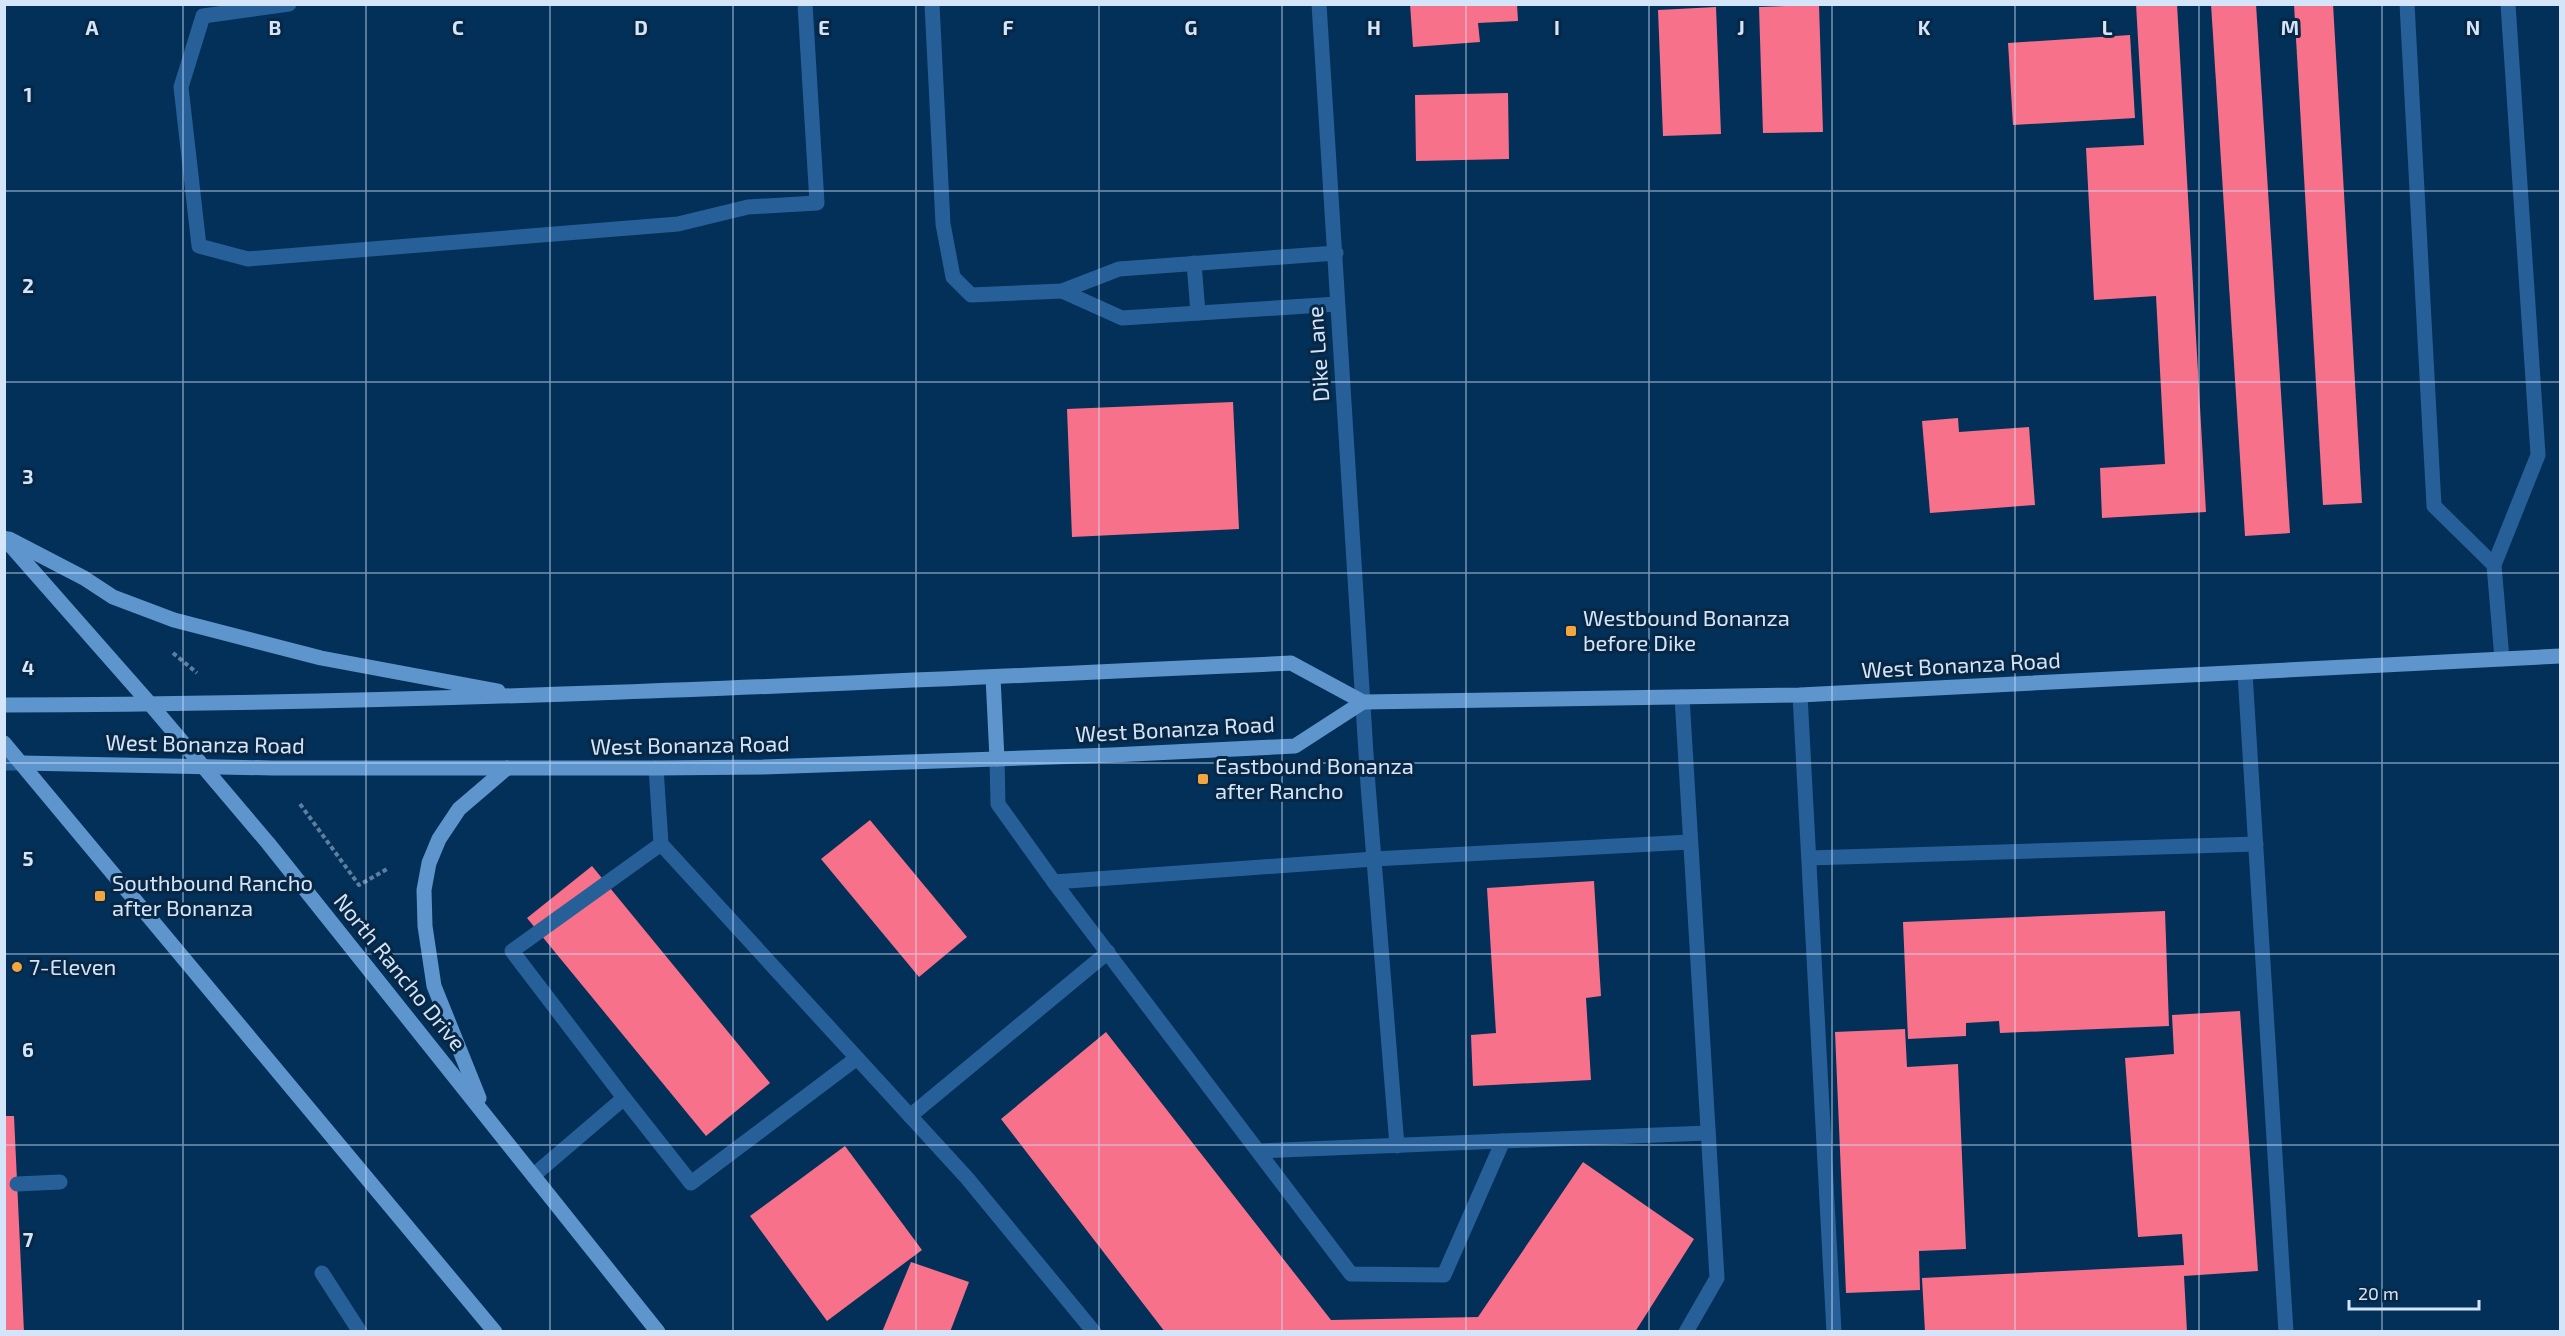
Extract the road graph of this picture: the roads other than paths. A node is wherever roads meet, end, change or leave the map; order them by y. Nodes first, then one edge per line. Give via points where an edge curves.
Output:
1 (289, 4) edge
2 (805, 4) edge
3 (932, 4) edge
4 (1318, 4) edge
5 (2407, 4) edge
6 (2508, 4) edge
7 (1336, 253) junction
8 (1194, 263) junction
9 (1062, 291) junction
10 (1337, 304) junction
11 (1198, 313) junction
12 (4, 537) edge
13 (2494, 566) junction
14 (2560, 656) edge
15 (2502, 659) junction
16 (2245, 673) junction
17 (993, 677) junction
18 (1800, 695) junction
19 (530, 697) junction
20 (1682, 697) junction
21 (1363, 702) junction
22 (4, 705) edge
23 (151, 705) junction
24 (4, 743) edge
25 (997, 759) junction
26 (4, 763) edge
27 (21, 763) junction
28 (204, 767) junction
29 (507, 768) junction
30 (656, 768) junction
31 (1690, 842) junction
32 (661, 844) junction
33 (2256, 844) junction
34 (1809, 858) junction
35 (1374, 859) junction
36 (1054, 882) junction
37 (1108, 952) junction
38 (857, 1058) junction
39 (624, 1098) junction
40 (484, 1112) junction
41 (910, 1116) junction
42 (1708, 1133) junction
43 (1503, 1142) junction
44 (1396, 1146) junction
45 (1259, 1151) junction
46 (534, 1175) junction
47 (60, 1182) dead end
48 (17, 1184) dead end
49 (322, 1273) dead end
50 (360, 1332) edge
51 (495, 1332) edge
52 (658, 1332) edge
53 (1094, 1332) edge
54 (1686, 1332) edge
55 (1833, 1332) edge
56 (2286, 1332) edge

1 - 2 street via 203,16 181,87 199,246 248,259 678,224 748,207 818,203
3 - 9 street via 943,224 953,277 971,295
4 - 7 street, Dike Lane
5 - 13 street via 2434,506
6 - 13 street via 2538,455
7 - 8 street
7 - 10 street, Dike Lane
8 - 9 street via 1119,269
8 - 11 street
9 - 11 street via 1122,318
10 - 11 street
10 - 21 street, Dike Lane
12 - 19 main road via 113,597 174,620 321,658
12 - 23 main road, North Rancho Drive
13 - 15 street
14 - 15 main road, West Bonanza Road
15 - 16 main road, West Bonanza Road
16 - 18 main road, West Bonanza Road
16 - 33 street
17 - 19 main road, West Bonanza Road
17 - 21 main road, West Bonanza Road via 1291,663
17 - 25 main road
18 - 20 main road, West Bonanza Road
18 - 34 street
19 - 23 main road, West Bonanza Road
20 - 21 main road, West Bonanza Road
20 - 31 street
21 - 25 main road, West Bonanza Road via 1295,746
21 - 35 street, Dike Lane
22 - 23 main road, West Bonanza Road
23 - 28 main road, North Rancho Drive
24 - 27 main road
25 - 30 main road, West Bonanza Road
25 - 36 street via 998,804
26 - 27 street, West Bonanza Road
27 - 28 main road, West Bonanza Road
27 - 51 main road
28 - 29 main road, West Bonanza Road
28 - 40 main road, North Rancho Drive
29 - 30 main road, West Bonanza Road
29 - 40 main road via 459,808 429,863 424,890 434,986
30 - 32 street
31 - 35 street
31 - 42 street
32 - 38 street
32 - 39 street via 512,951
33 - 34 street
33 - 56 street
34 - 55 street
35 - 36 street
35 - 44 street, Dike Lane
36 - 37 street
37 - 41 street
37 - 45 street
38 - 39 street via 690,1183
38 - 41 street
39 - 46 street
40 - 46 main road, North Rancho Drive
41 - 53 street via 967,1178
42 - 43 street
42 - 54 street via 1717,1278
43 - 44 street
43 - 45 street via 1444,1275 1352,1274
44 - 45 street
46 - 52 main road, North Rancho Drive
47 - 48 street
49 - 50 street

